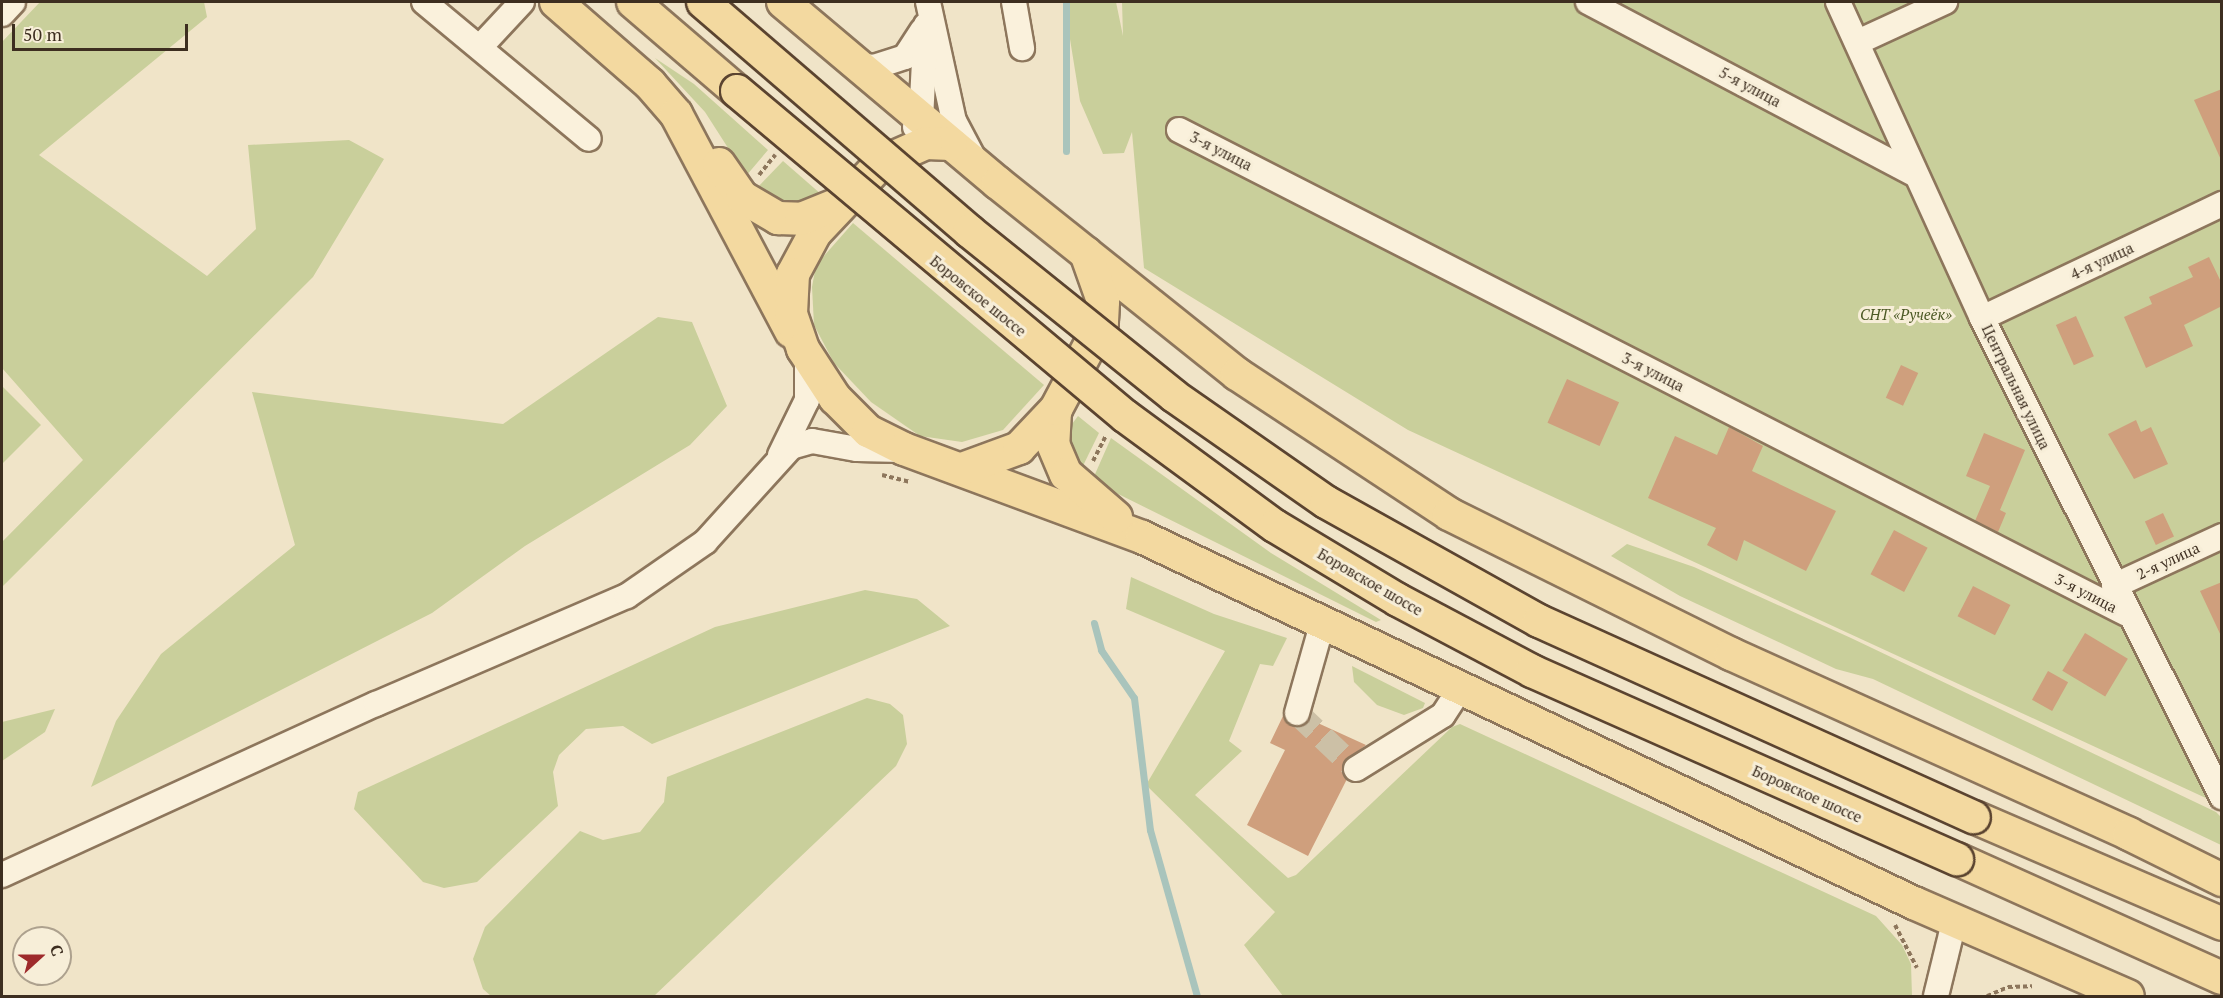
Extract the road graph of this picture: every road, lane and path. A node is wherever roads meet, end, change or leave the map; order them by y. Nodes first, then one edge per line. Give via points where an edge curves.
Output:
1 (13, 2) edge
2 (424, 2) edge
3 (522, 2) edge
4 (556, 2) edge
5 (633, 2) edge
6 (703, 2) edge
7 (783, 2) edge
8 (928, 2) edge
9 (1014, 2) edge
10 (1588, 2) edge
11 (1838, 2) edge
12 (1945, 2) edge
13 (2, 14) edge
14 (1858, 42) junction
15 (481, 46) junction
16 (1022, 48) dead end
17 (856, 65) junction
18 (669, 104) junction
19 (921, 118) junction
20 (1179, 130) dead end
21 (589, 139) dead end
22 (951, 144) junction
23 (881, 163) junction
24 (1913, 173) junction
25 (998, 183) junction
26 (849, 196) junction
27 (2222, 204) edge
28 (1086, 252) junction
29 (1982, 318) junction
30 (805, 352) junction
31 (1055, 411) junction
32 (904, 449) junction
33 (780, 455) junction
34 (962, 470) junction
35 (869, 471) dead end
36 (915, 484) dead end
37 (1137, 535) junction
38 (2222, 536) edge
39 (2115, 586) junction
40 (2127, 614) junction
41 (1323, 621) junction
42 (1459, 690) junction
43 (1297, 713) dead end
44 (2214, 768) edge
45 (1356, 769) dead end
46 (2222, 797) edge
47 (2, 875) edge
48 (2222, 880) edge
49 (1954, 922) junction
50 (2222, 924) edge
51 (2222, 978) edge
52 (2037, 986) dead end
53 (1936, 996) edge
54 (1987, 996) edge
55 (2128, 996) edge

1 - 13 street
2 - 15 street
3 - 15 street
4 - 18 main road
5 - 51 main road, Боровское шоссе, bridge via 1089,387 1275,526 1398,600 1532,671
6 - 50 main road, bridge via 969,231 1155,381 1326,502 1539,621
7 - 17 main road
8 - 17 street via 920,38 909,55 878,66
8 - 19 street
8 - 25 street via 959,134
9 - 16 street
10 - 24 street, 5-я улица
11 - 14 street, Центральная улица
12 - 14 street
14 - 24 street, Центральная улица
15 - 21 street
17 - 19 main road
18 - 26 main road via 696,129 742,197 771,216 801,219
18 - 30 main road via 774,303
19 - 22 main road
19 - 23 street
20 - 40 street, 3-я улица
22 - 23 main road via 926,143
22 - 25 main road
23 - 26 main road
24 - 29 street, Центральная улица
25 - 28 main road
26 - 30 main road via 804,248 793,273 791,314
27 - 29 street, 4-я улица
28 - 31 main road via 1101,295 1102,322
28 - 48 main road via 1237,374 1356,456 1487,535
29 - 39 street, Центральная улица
30 - 32 main road via 852,417
30 - 33 street via 807,400
31 - 34 main road via 1031,439 1010,454
31 - 37 main road via 1053,444 1066,474
32 - 33 street via 857,449 812,441
32 - 34 main road
33 - 47 street via 705,542 627,596 376,704
34 - 37 main road
35 - 36 path
37 - 41 main road
38 - 39 street, 2-я улица
39 - 40 street, Центральная улица
40 - 44 street, Центральная улица
41 - 42 main road
41 - 43 street via 1312,644
42 - 45 street via 1443,716
42 - 49 main road
44 - 46 street, Центральная улица
49 - 53 street
49 - 55 main road
52 - 54 path via 2008,987

